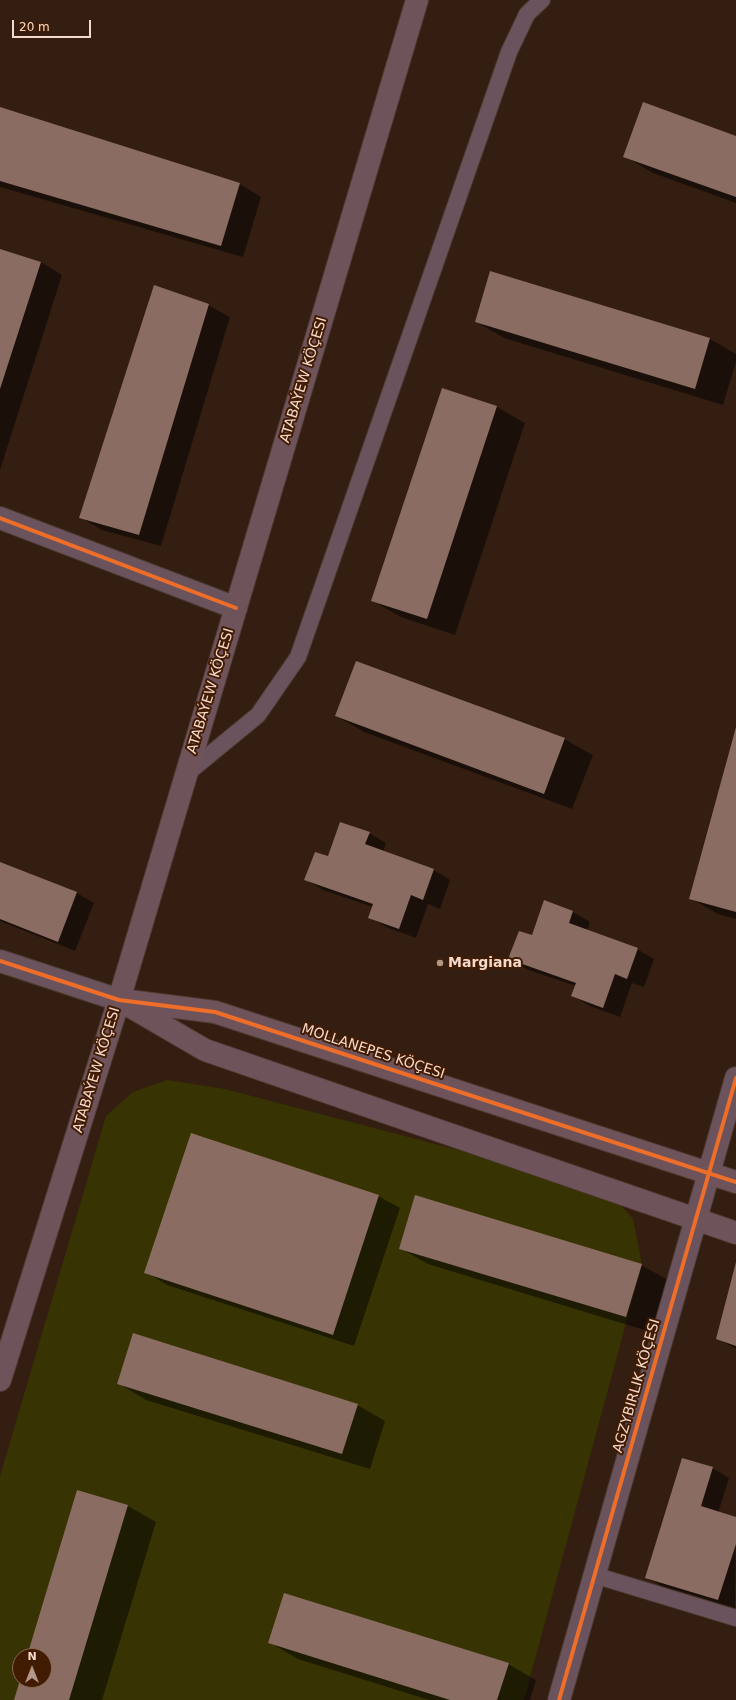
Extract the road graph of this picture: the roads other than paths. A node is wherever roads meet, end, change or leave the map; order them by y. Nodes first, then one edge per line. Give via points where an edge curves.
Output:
1 (417, 0) edge
2 (542, 0) edge
3 (0, 518) edge
4 (236, 608) junction
5 (186, 776) junction
6 (0, 961) edge
7 (118, 1000) junction
8 (736, 1078) edge
9 (709, 1173) junction
10 (736, 1182) edge
11 (696, 1220) junction
12 (736, 1233) edge
13 (0, 1380) edge
14 (594, 1575) junction
15 (736, 1618) edge
16 (559, 1700) edge

1 - 4 main road, ATABAÝEW KÖÇESI
2 - 5 lane via 527,14 509,52 298,657 258,714
3 - 4 street
4 - 5 main road, ATABAÝEW KÖÇESI
5 - 7 main road, ATABAÝEW KÖÇESI
6 - 7 street, MOLLANEPES KÖÇESI
7 - 9 main road, MOLLANEPES KÖÇESI via 215,1012
7 - 11 main road, MOLLANEPES KÖÇESI via 205,1050
7 - 13 main road, ATABAÝEW KÖÇESI
8 - 9 street, AGZYBIRLIK KÖÇESI
9 - 10 main road, MOLLANEPES KÖÇESI
9 - 11 street, AGZYBIRLIK KÖÇESI
11 - 12 main road, MOLLANEPES KÖÇESI
11 - 14 street, AGZYBIRLIK KÖÇESI
14 - 15 lane
14 - 16 street, AGZYBIRLIK KÖÇESI

